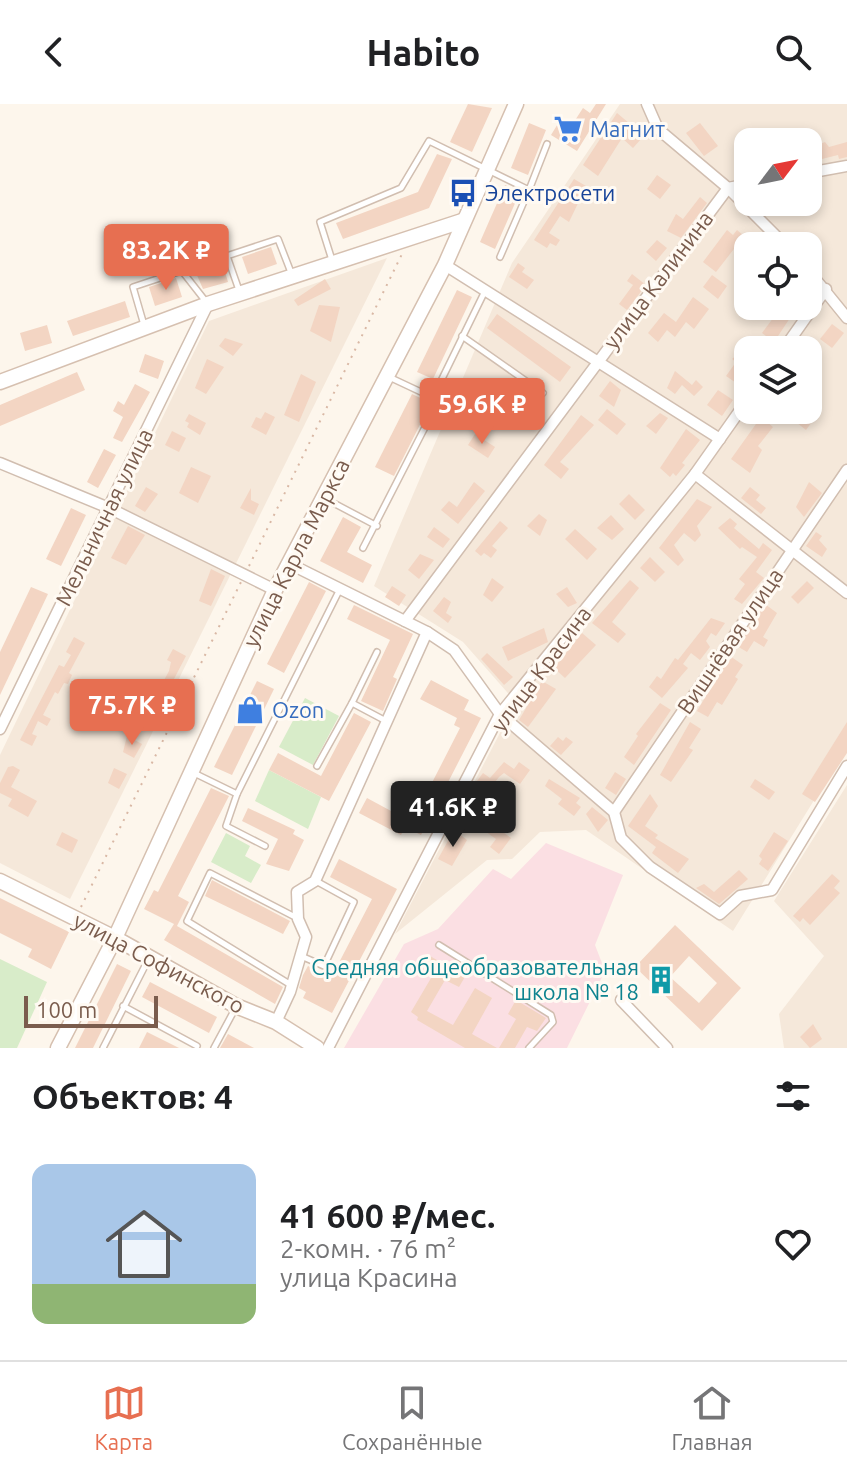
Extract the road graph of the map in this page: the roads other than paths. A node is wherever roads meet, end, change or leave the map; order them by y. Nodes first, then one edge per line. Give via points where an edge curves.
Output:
1 (516, 104) edge
2 (647, 104) edge
3 (547, 144) dead end
4 (847, 166) edge
5 (822, 170) edge
6 (488, 171) junction
7 (734, 187) edge
8 (728, 188) junction
9 (529, 190) junction
10 (462, 221) junction
11 (772, 232) edge
12 (227, 256) junction
13 (500, 257) dead end
14 (333, 264) junction
15 (445, 265) junction
16 (182, 271) junction
17 (292, 276) junction
18 (822, 285) edge
19 (826, 289) junction
20 (485, 290) junction
21 (240, 294) junction
22 (208, 304) junction
23 (847, 318) edge
24 (145, 328) junction
25 (462, 336) junction
26 (793, 336) edge
27 (598, 359) junction
28 (388, 376) junction
29 (0, 382) edge
30 (543, 393) dead end
31 (439, 400) junction
32 (734, 419) edge
33 (720, 439) junction
34 (0, 463) edge
35 (847, 470) edge
36 (695, 474) junction
37 (323, 497) junction
38 (109, 508) junction
39 (377, 526) junction
40 (363, 548) dead end
41 (791, 551) junction
42 (290, 564) junction
43 (340, 589) junction
44 (275, 590) junction
45 (847, 593) edge
46 (405, 621) junction
47 (427, 632) junction
48 (377, 652) dead end
49 (352, 703) junction
50 (500, 714) junction
51 (387, 721) junction
52 (0, 729) edge
53 (317, 766) dead end
54 (847, 766) edge
55 (189, 771) junction
56 (237, 794) junction
57 (614, 812) junction
58 (265, 846) dead end
59 (0, 881) edge
60 (315, 881) junction
61 (298, 919) junction
62 (115, 938) junction
63 (439, 945) dead end
64 (300, 956) junction
65 (149, 957) junction
66 (292, 985) junction
67 (621, 1000) dead end
68 (123, 1006) junction
69 (236, 1006) junction
70 (276, 1022) junction
71 (197, 1046) edge
72 (58, 1048) edge
73 (103, 1048) edge
74 (214, 1048) edge
75 (317, 1048) edge
76 (328, 1048) edge
77 (529, 1048) edge
78 (667, 1048) edge

1 - 6 street, улица Карла Маркса
2 - 8 street via 658,129
3 - 9 lane
4 - 5 street
6 - 9 lane
6 - 10 street, улица Карла Маркса
6 - 14 lane via 429,141 401,188 320,222
7 - 8 street, улица Калинина
8 - 11 street
8 - 27 street, улица Калинина
9 - 13 lane
10 - 14 street
10 - 15 street, улица Карла Маркса
12 - 16 lane
12 - 17 lane via 278,239
12 - 21 lane
14 - 17 street
15 - 20 street
15 - 28 street, улица Карла Маркса
16 - 22 lane
16 - 24 lane via 133,287
17 - 21 street
18 - 19 street
19 - 23 street
19 - 26 street
20 - 25 lane
20 - 27 street
21 - 22 street
22 - 24 street
22 - 38 street, Мельничная улица
24 - 29 street
25 - 30 lane
25 - 31 lane via 438,387
27 - 33 street
27 - 46 street, улица Калинина
28 - 31 lane
28 - 37 street, улица Карла Маркса
31 - 39 lane
32 - 33 street, улица Красина
33 - 36 street, улица Красина
34 - 38 street
35 - 41 street, Вишнёвая улица
36 - 41 street
36 - 50 street, улица Красина
37 - 39 lane
37 - 42 street, улица Карла Маркса
38 - 44 street
38 - 52 street, Мельничная улица
39 - 40 lane
41 - 45 street
41 - 57 street, Вишнёвая улица
42 - 43 street
42 - 44 street, улица Карла Маркса
43 - 46 street
43 - 56 lane
44 - 55 street, улица Карла Маркса
46 - 47 street
47 - 50 street via 454,650
47 - 51 street
48 - 49 lane
49 - 51 lane
49 - 53 lane
50 - 57 street
50 - 76 street, улица Красина
51 - 60 street
54 - 57 street via 772,890 740,896 720,914 650,867 621,838
55 - 56 lane
55 - 62 street, улица Карла Маркса
56 - 58 lane via 226,826
59 - 62 street, улица Софинского
60 - 61 street via 297,892
60 - 64 lane via 354,902 324,966
61 - 64 street via 306,937
61 - 66 lane via 210,873 187,921
62 - 65 street, улица Софинского
62 - 72 street, улица Карла Маркса
63 - 77 lane via 551,1015 553,1022
64 - 66 street
65 - 68 lane
65 - 69 street, улица Софинского
66 - 70 street
67 - 78 street
68 - 71 lane
68 - 73 lane
69 - 70 street, улица Софинского
69 - 74 lane
70 - 75 street, улица Софинского

